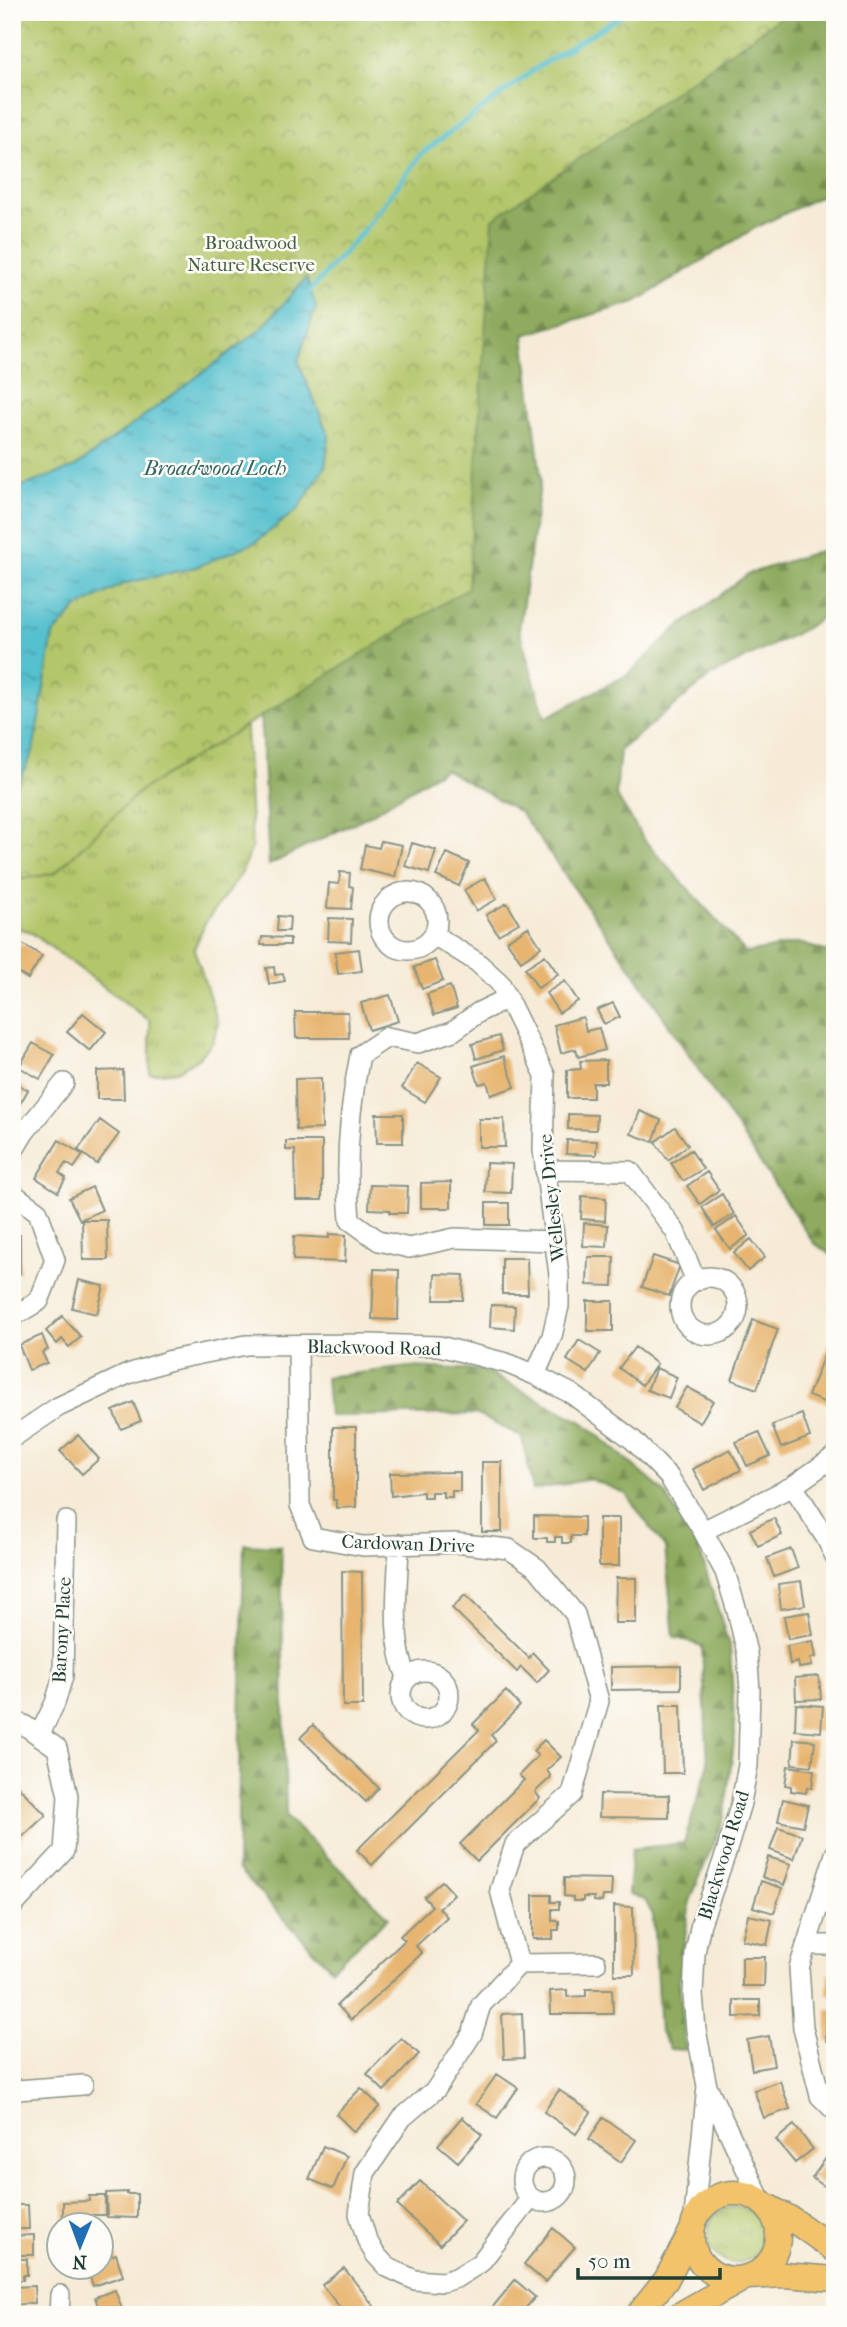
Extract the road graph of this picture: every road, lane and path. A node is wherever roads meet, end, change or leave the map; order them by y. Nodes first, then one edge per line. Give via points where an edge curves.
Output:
1 (434, 935) dead end
2 (508, 999) junction
3 (64, 1083) dead end
4 (12, 1153) edge
5 (545, 1170) junction
6 (12, 1193) edge
7 (554, 1241) junction
8 (695, 1281) dead end
9 (12, 1317) edge
10 (298, 1345) junction
11 (536, 1375) junction
12 (12, 1438) edge
13 (835, 1457) edge
14 (793, 1486) junction
15 (66, 1521) dead end
16 (703, 1531) junction
17 (399, 1544) junction
18 (835, 1556) edge
19 (407, 1677) dead end
20 (12, 1721) edge
21 (39, 1736) junction
22 (835, 1854) edge
23 (12, 1906) edge
24 (806, 1945) junction
25 (835, 1945) edge
26 (596, 1963) dead end
27 (519, 1964) junction
28 (83, 2085) dead end
29 (707, 2086) junction
30 (12, 2095) edge
31 (835, 2111) edge
32 (531, 2198) dead end
33 (763, 2204) junction
34 (693, 2228) junction
35 (835, 2250) edge
36 (747, 2277) junction
37 (835, 2279) edge
38 (638, 2315) edge
39 (679, 2315) edge

1 - 2 street, Wellesley Drive via 477,962 500,983
2 - 5 street, Wellesley Drive via 545,1074
2 - 7 street via 453,1031 418,1043 387,1037 360,1055 346,1178 350,1220 379,1241 409,1248 455,1238
3 - 4 street
5 - 7 street, Wellesley Drive
5 - 8 street via 630,1171 675,1231
6 - 9 street via 38,1212 55,1260 39,1301
7 - 11 street, Wellesley Drive via 559,1306
10 - 11 street, Blackwood Road via 439,1346
10 - 12 street, Blackwood Road via 246,1345 171,1360 128,1374 58,1407
10 - 17 street, Cardowan Drive via 300,1505 313,1537 363,1546
11 - 16 street, Blackwood Road via 572,1394 633,1440 669,1477
13 - 14 street
14 - 16 street
14 - 18 street
15 - 21 street, Barony Place via 63,1676
16 - 29 street, Blackwood Road via 725,1572 737,1611 750,1690 748,1765 741,1803 695,1953 696,2030
17 - 19 street via 397,1619 400,1661
17 - 27 street, Cardowan Drive via 455,1543 509,1549 537,1568 575,1614 598,1701 572,1794 515,1844 500,1890
20 - 21 street
21 - 23 street via 57,1748 68,1796 64,1852
22 - 24 street
24 - 25 street
24 - 31 street via 799,1968 803,2028 820,2096
26 - 27 street
27 - 32 street via 481,2005 472,2034 436,2089 402,2118 365,2173 359,2214 367,2240 387,2267 415,2280 442,2282 480,2263
28 - 30 street via 17,2090
29 - 33 street, Blackwood Road
29 - 34 street, Blackwood Road
33 - 34 main road via 742,2193 725,2194 701,2209
33 - 35 main road
33 - 36 main road via 775,2221 776,2248 765,2266
34 - 36 main road via 694,2251 706,2267 725,2277
34 - 38 main road via 666,2280
36 - 37 main road
36 - 39 main road

